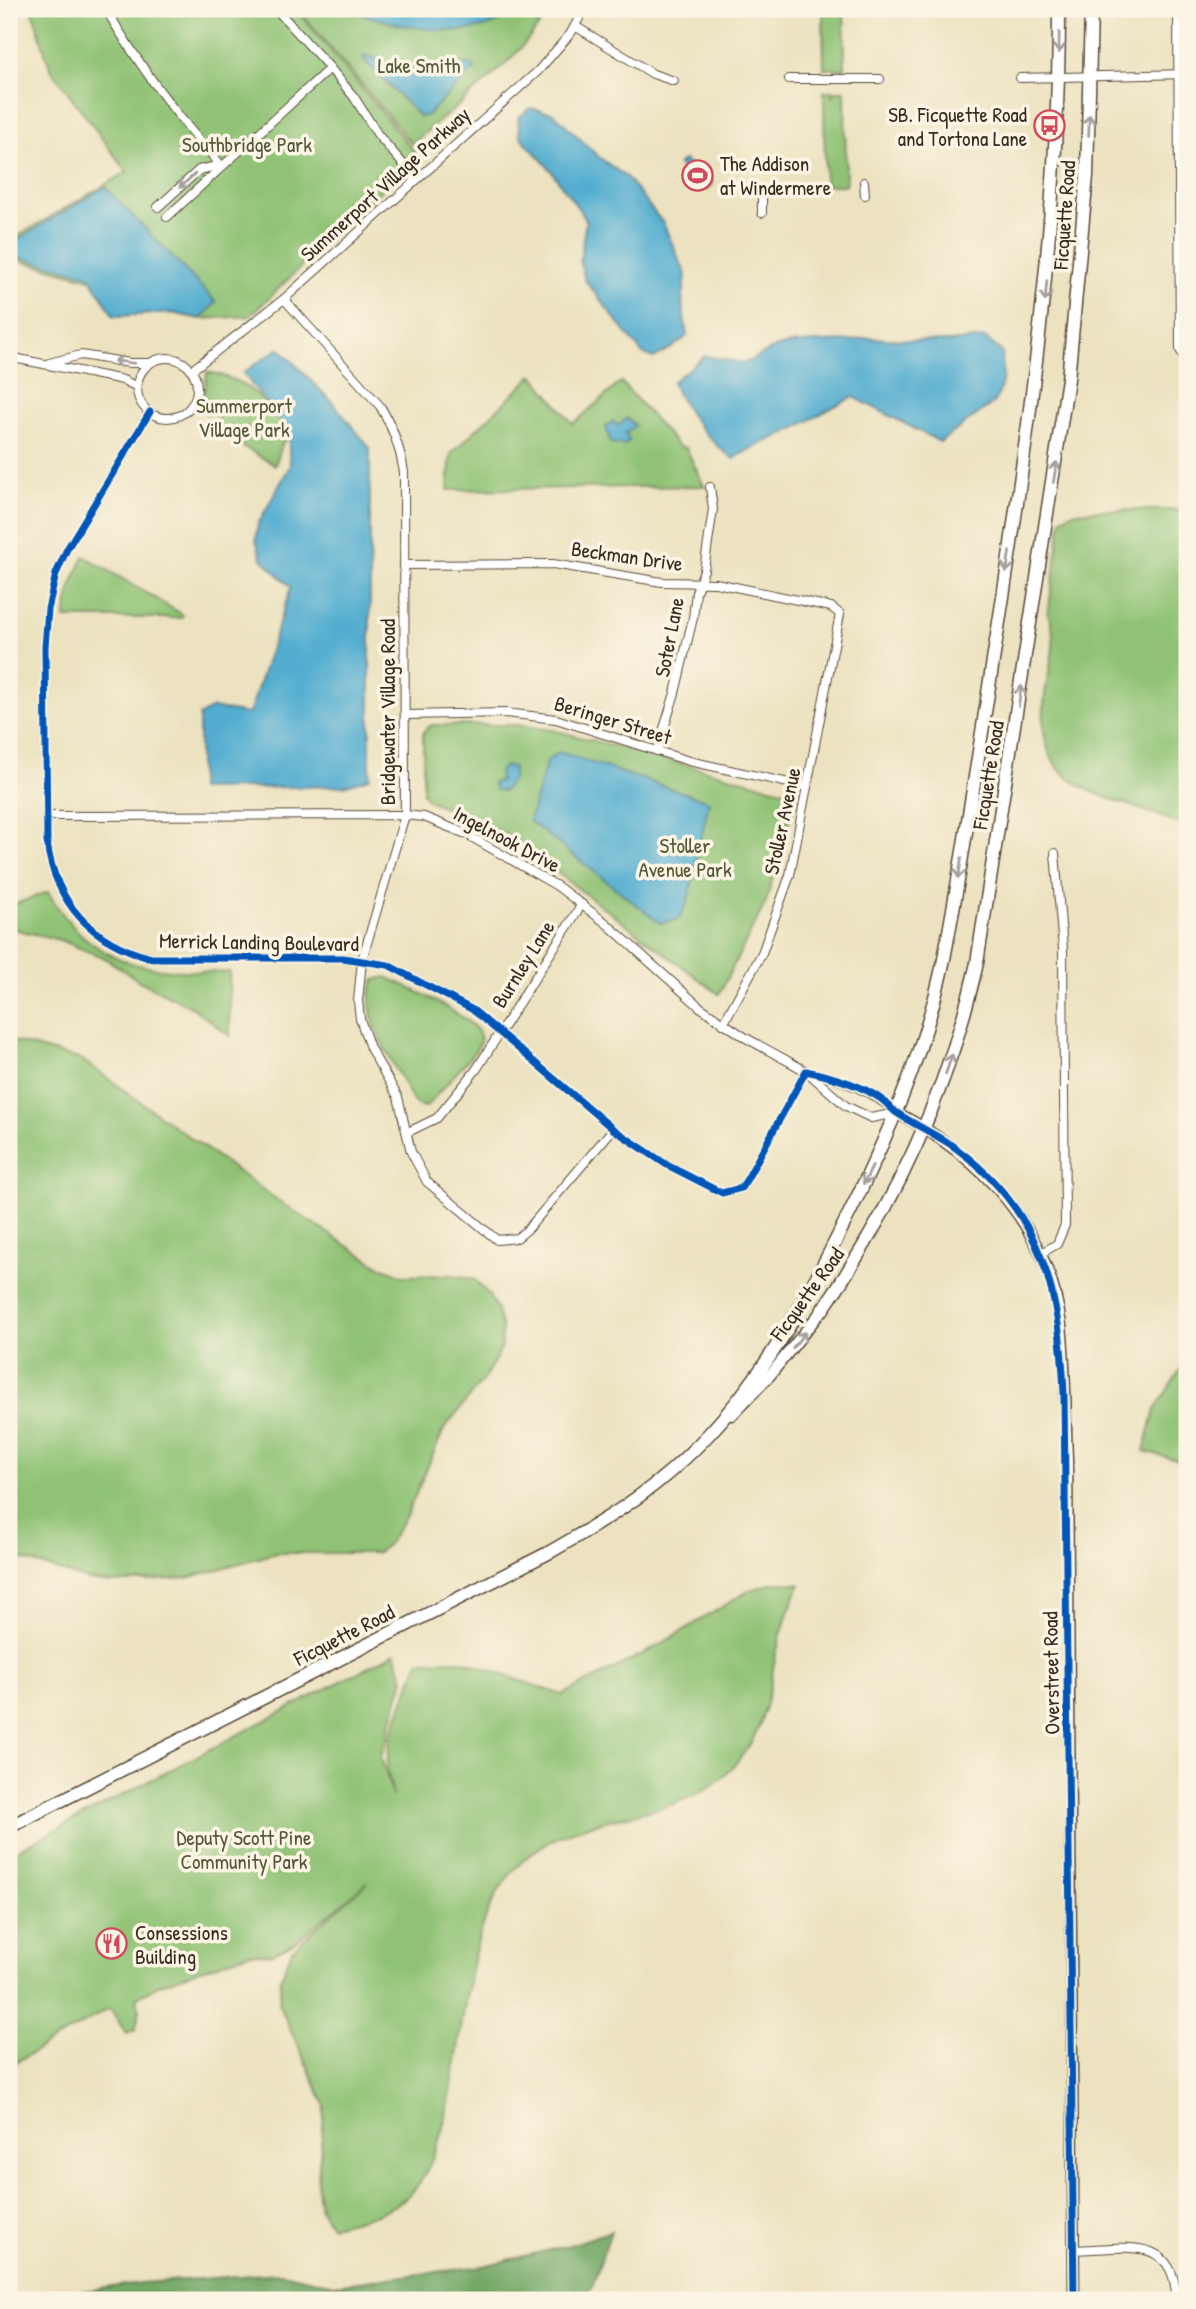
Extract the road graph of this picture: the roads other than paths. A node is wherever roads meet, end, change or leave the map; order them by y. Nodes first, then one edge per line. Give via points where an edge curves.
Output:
1 (106, 9) edge
2 (276, 9) edge
3 (583, 9) edge
4 (1059, 9) edge
5 (1091, 9) edge
6 (1178, 9) edge
7 (575, 26) junction
8 (330, 68) junction
9 (1177, 74) junction
10 (1187, 74) edge
11 (1091, 75) junction
12 (1058, 77) junction
13 (1020, 78) dead end
14 (789, 79) dead end
15 (880, 79) dead end
16 (674, 81) dead end
17 (221, 165) junction
18 (416, 179) junction
19 (864, 181) dead end
20 (762, 195) dead end
21 (865, 195) dead end
22 (158, 207) dead end
23 (762, 213) dead end
24 (167, 217) dead end
25 (284, 299) junction
26 (9, 357) edge
27 (1185, 360) edge
28 (150, 363) junction
29 (46, 364) junction
30 (192, 370) junction
31 (137, 387) junction
32 (150, 412) junction
33 (710, 487) dead end
34 (404, 565) junction
35 (699, 583) junction
36 (840, 614) joint
37 (405, 715) junction
38 (657, 751) junction
39 (807, 787) junction
40 (405, 815) junction
41 (46, 816) junction
42 (1055, 853) dead end
43 (582, 904) junction
44 (362, 960) junction
45 (723, 1024) junction
46 (500, 1033) junction
47 (806, 1072) junction
48 (897, 1113) junction
49 (925, 1127) junction
50 (612, 1129) junction
51 (408, 1132) junction
52 (1040, 1254) junction
53 (823, 1309) joint
54 (684, 1459) junction
55 (9, 1827) edge
56 (1074, 2250) junction
57 (1074, 2300) edge
58 (1176, 2300) edge

1 - 17 street via 143,71
2 - 8 street
3 - 7 street, Summerport Village Parkway
4 -> 12 main road, Ficquette Road
5 - 11 main road, Ficquette Road
6 - 9 street
7 - 16 street via 653,74
7 - 18 street, Summerport Village Parkway via 538,71
8 - 17 street
8 - 18 street
9 - 10 street
9 - 11 street
9 - 27 street via 1180,351
11 - 12 street
49 -> 11 main road, Ficquette Road via 959,1034 977,963 1047,527 1079,285
12 - 13 street
12 -> 48 main road, Ficquette Road via 1049,252 1027,446 945,954 922,1046
14 - 15 street
17 -> 22 street via 199,170
17 - 24 street
18 - 25 street, Summerport Village Parkway
19 - 21 street
20 - 23 street
25 - 30 street, Summerport Village Parkway
25 - 34 street, Bridgewater Village Road via 391,423 404,472
26 - 29 street
28 -> 29 street via 81,355
28 - 30 street via 172,358
28 - 31 street
29 - 31 street via 124,380
30 - 32 street via 197,393 189,409 170,418
31 - 32 street
32 - 41 street, Merrick Landing Boulevard via 67,549 57,574 45,647
33 - 35 street, Soter Lane via 713,509
34 - 35 street, Beckman Drive via 553,564 649,581
34 - 37 street, Bridgewater Village Road
35 - 36 street, Beckman Drive via 831,607
35 - 38 street, Soter Lane
36 - 39 street, Stoller Avenue
37 - 38 street, Beringer Street via 535,715 585,726
37 - 40 street, Bridgewater Village Road
38 - 39 street, Beringer Street
39 - 45 street, Stoller Avenue via 779,912
40 - 41 street, Ingelnook Drive
40 - 43 street, Ingelnook Drive via 441,823 500,851
40 - 44 street, Bridgewater Village Road
41 - 44 street, Merrick Landing Boulevard via 50,863 69,905 90,929 125,951 170,960
42 - 52 street via 1063,949 1065,1225 1058,1244
43 - 45 street, Ingelnook Drive
43 - 46 street, Burnley Lane
44 - 46 street, Merrick Landing Boulevard via 388,965 442,992
44 - 51 street, Bridgewater Village Road via 360,1018 370,1048 398,1097
45 - 47 street, Ingelnook Drive
46 - 50 street, Merrick Landing Boulevard
46 - 51 street, Burnley Lane via 477,1070 437,1118
47 - 48 street, Ingelnook Drive via 879,1098
47 - 48 street, Ingelnook Drive via 828,1093 871,1118
47 - 50 street, Merrick Landing Boulevard via 747,1179 733,1192 712,1190
48 - 49 street, Overstreet Road
48 -> 54 main road, Ficquette Road via 832,1249 771,1356 730,1411
49 - 52 street, Overstreet Road via 959,1150 998,1187
49 - 53 main road, Ficquette Road via 861,1253
50 - 51 street, Bridgewater Village Road via 528,1229 506,1241 490,1236 427,1182 416,1167
52 - 56 street, Overstreet Road via 1060,1324 1067,1459
54 -> 53 street, Ficquette Road via 771,1374
54 - 55 main road, Ficquette Road via 601,1522 550,1552
56 - 57 street, Overstreet Road
56 - 58 street via 1141,2249 1162,2256 1174,2271

